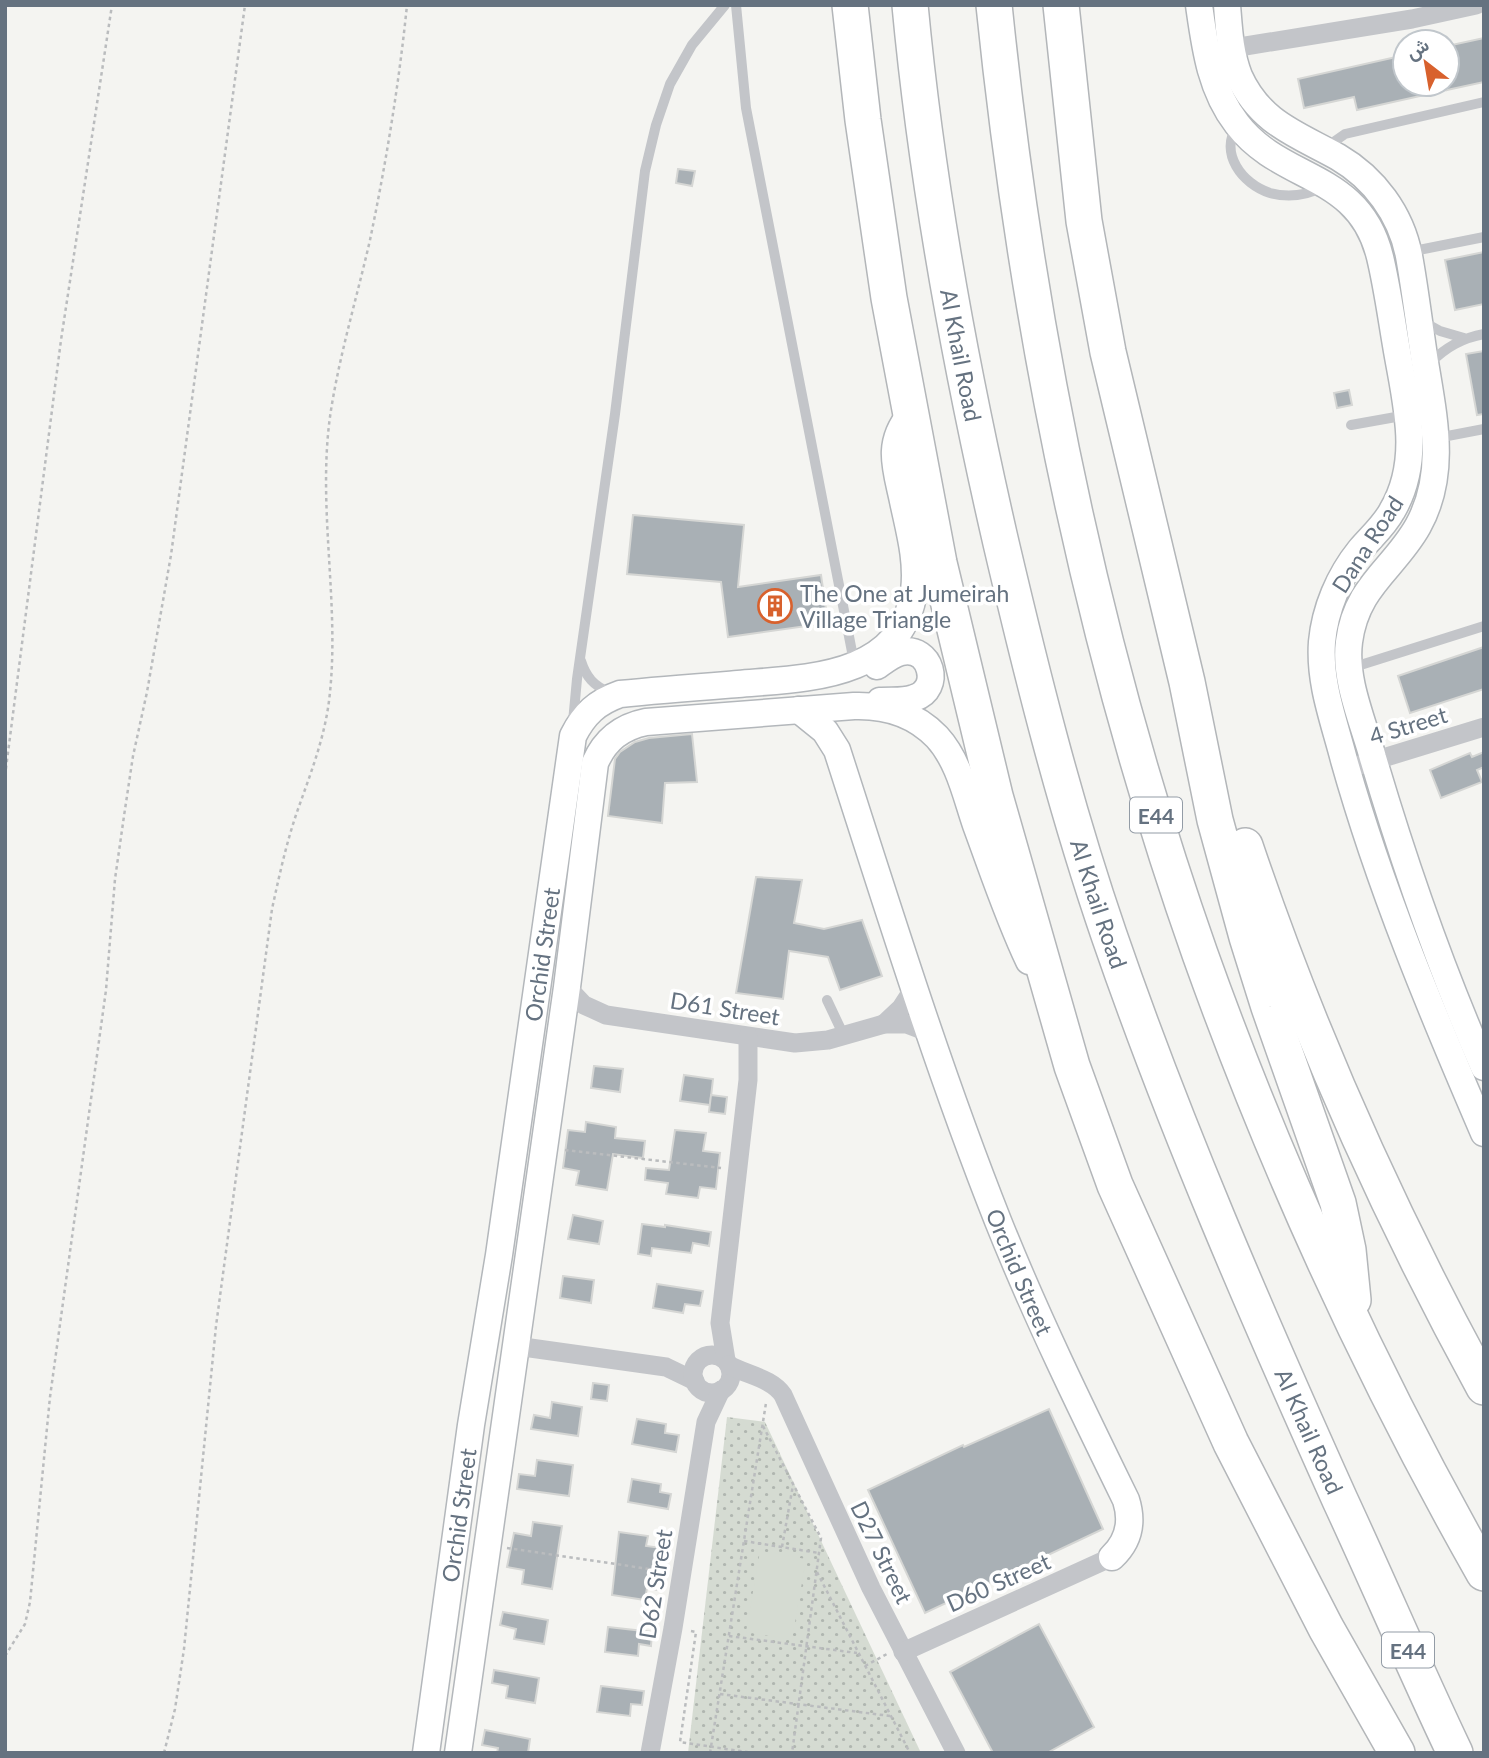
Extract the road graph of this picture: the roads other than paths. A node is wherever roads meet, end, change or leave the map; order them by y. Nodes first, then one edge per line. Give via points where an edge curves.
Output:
1 (725, 5) edge
2 (736, 5) edge
3 (850, 5) edge
4 (910, 5) edge
5 (994, 5) edge
6 (1199, 5) edge
7 (1227, 5) edge
8 (1476, 5) edge
9 (1059, 14) edge
10 (1219, 51) junction
11 (1484, 102) edge
12 (1324, 150) junction
13 (1484, 237) edge
14 (1408, 252) junction
15 (1418, 318) junction
16 (1484, 334) edge
17 (1464, 338) junction
18 (1426, 367) junction
19 (910, 415) junction
20 (1408, 415) junction
21 (1351, 425) dead end
22 (1484, 429) edge
23 (1437, 438) junction
24 (1484, 626) edge
25 (581, 660) junction
26 (854, 666) junction
27 (1349, 668) junction
28 (815, 677) junction
29 (1187, 682) junction
30 (620, 694) junction
31 (854, 706) junction
32 (799, 710) junction
33 (1484, 727) edge
34 (573, 736) junction
35 (1374, 761) junction
36 (1347, 769) junction
37 (567, 987) junction
38 (914, 988) junction
39 (828, 1000) dead end
40 (1055, 1008) junction
41 (884, 1024) junction
42 (928, 1032) junction
43 (844, 1036) junction
44 (756, 1038) junction
45 (1481, 1055) edge
46 (1484, 1133) edge
47 (499, 1255) junction
48 (1354, 1321) junction
49 (720, 1323) junction
50 (516, 1346) junction
51 (727, 1363) junction
52 (699, 1372) junction
53 (764, 1381) junction
54 (1484, 1387) edge
55 (724, 1389) junction
56 (706, 1422) junction
57 (1112, 1558) joint
58 (1484, 1573) edge
59 (902, 1649) junction
60 (426, 1753) edge
61 (458, 1753) edge
62 (650, 1753) edge
63 (956, 1753) edge
64 (1397, 1753) edge
65 (1455, 1753) edge

1 - 25 lane via 692,45 670,84 645,171
2 - 26 lane via 746,108
3 - 19 highway via 872,188
4 - 65 highway, Al Khail Road / E44 via 936,221 965,382 1025,644 1086,865 1213,1207
5 - 48 highway, E44 via 1019,210 1045,368 1123,704 1174,876 1226,1025 1290,1182
6 - 10 street, Dana Road
7 - 10 street, Dana Road
8 - 10 street
9 - 29 highway via 1095,288
10 - 12 street, Dana Road via 1264,112 1286,131
10 - 20 street, Dana Road via 1213,80 1237,125 1275,159 1340,193 1360,215 1379,253
11 - 12 lane via 1345,134
12 - 14 street, Dana Road via 1374,186 1395,215
13 - 14 lane
14 - 15 street, Dana Road
15 - 17 lane
15 - 18 street, Dana Road
16 - 17 lane
17 - 18 lane
18 - 23 street, Dana Road
19 - 26 street, Orchid Street via 898,433 894,454 913,548 914,593 893,639 872,658
19 - 40 highway via 975,719
20 - 21 lane
20 - 36 street, Dana Road via 1409,463 1401,494 1385,523 1349,565 1325,620 1323,680
22 - 23 lane
23 - 27 street, Dana Road via 1436,477 1426,510 1409,541 1363,598 1352,626
24 - 27 lane
25 - 30 lane via 598,688
25 - 34 lane
26 - 28 street, Orchid Street
27 - 35 street, Dana Road
28 - 30 street, Orchid Street
28 - 31 street via 837,680 859,675 904,651 917,653 930,667 930,680 919,696
29 - 48 highway via 1215,820 1247,937 1338,1203 1350,1261
29 - 54 highway via 1212,735 1256,881 1313,1031 1396,1215
30 - 34 street, Orchid Street via 591,709
31 - 32 street, Orchid Street
31 - 40 street, Orchid Street via 905,714 928,728 945,748 1010,918
32 - 37 street, Orchid Street via 635,724 606,743 595,763
32 - 38 street, Orchid Street via 818,723 837,750
33 - 35 street, 4 Street
34 - 47 street, Orchid Street
35 - 36 street, 4 Street
35 - 45 street, Dana Road via 1409,874
36 - 46 street, Dana Road via 1400,931
37 - 44 street, D61 Street via 584,1005 606,1015
37 - 50 street, Orchid Street
38 - 41 street
38 - 42 street, Orchid Street
39 - 43 lane
40 - 64 highway via 1115,1185 1199,1374 1277,1536
41 - 42 street, D61 Street via 907,1024
41 - 43 street, D61 Street
42 - 57 street, Orchid Street via 1028,1293 1126,1500 1130,1527
43 - 44 street, D61 Street via 803,1043
44 - 49 street via 759,1056 748,1080
47 - 50 street via 510,1280 505,1328
47 - 60 street, Orchid Street
48 - 58 highway, E44
49 - 51 street
49 - 52 street
50 - 52 street
50 - 61 street, Orchid Street
51 - 52 street via 715,1355
51 - 53 street, D27 Street
51 - 55 street via 732,1374
52 - 55 street via 710,1393
52 - 56 street, D62 Street
53 - 55 street
53 - 59 street, D27 Street via 783,1395
55 - 56 street, D62 Street
56 - 62 street, D62 Street
57 - 59 street, D60 Street
59 - 63 street, D27 Street

